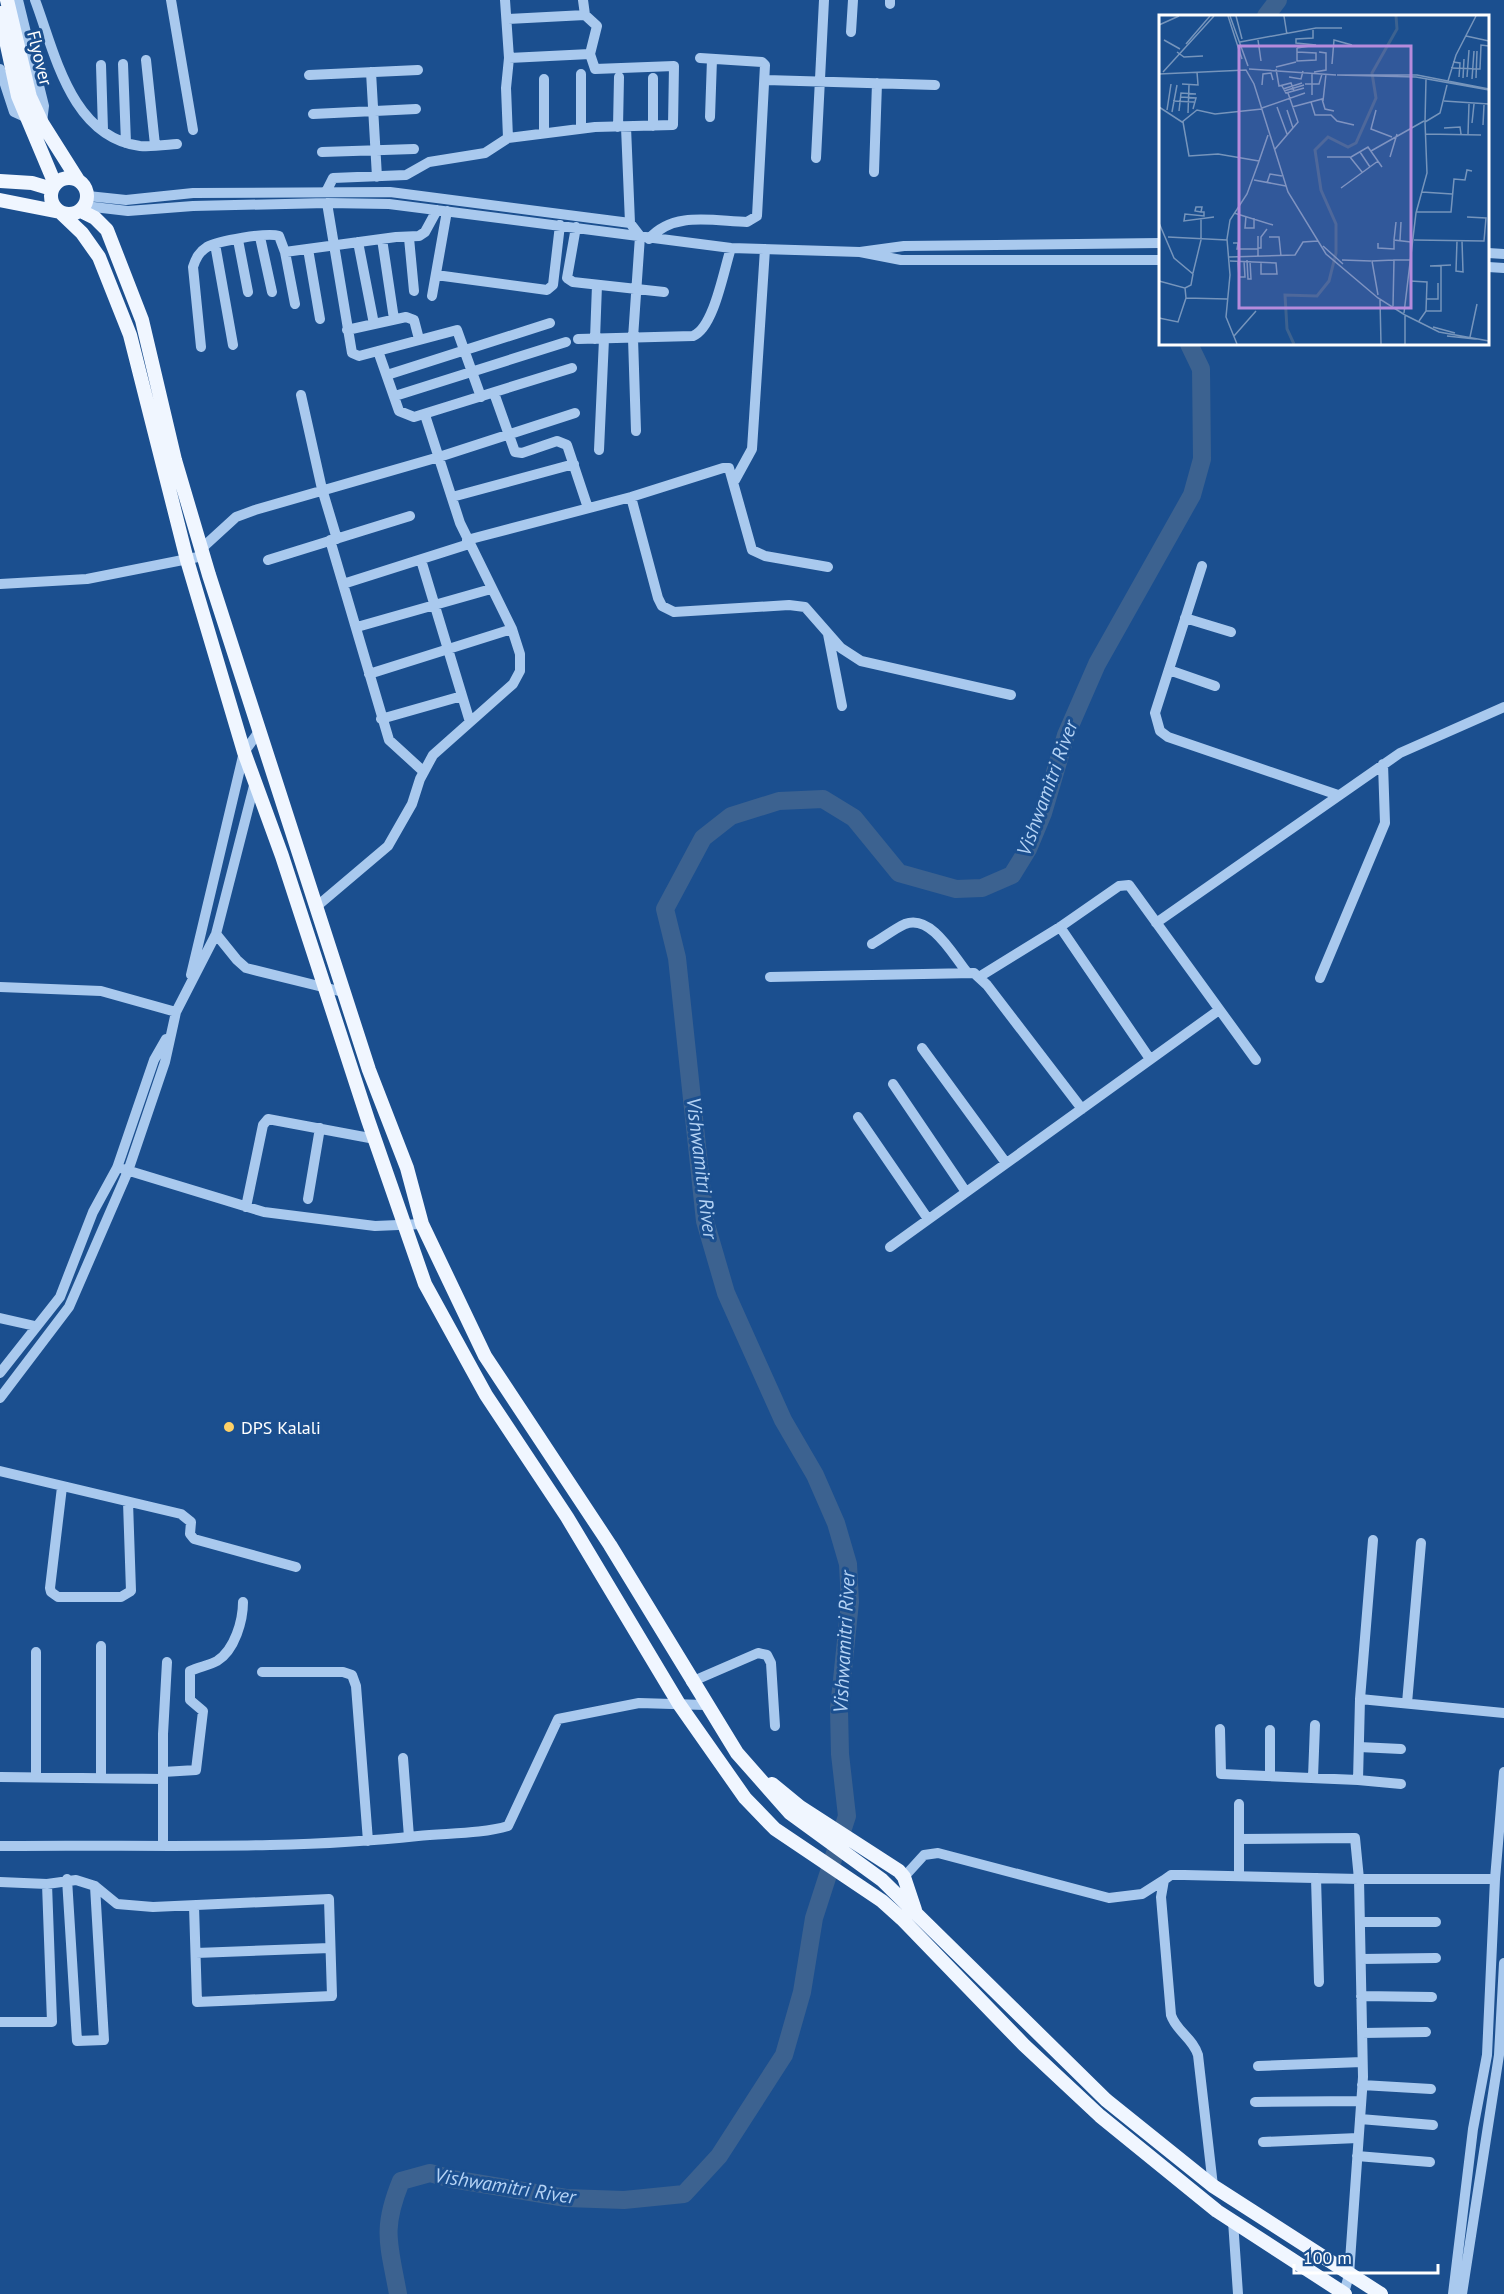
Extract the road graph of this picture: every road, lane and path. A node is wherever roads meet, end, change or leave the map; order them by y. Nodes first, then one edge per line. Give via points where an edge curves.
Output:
1 (7, 0) edge
2 (18, 0) edge
3 (35, 0) edge
4 (171, 0) edge
5 (505, 0) edge
6 (583, 0) edge
7 (824, 0) edge
8 (853, 0) edge
9 (0, 13) edge
10 (585, 15) junction
11 (507, 18) junction
12 (851, 32) dead end
13 (590, 54) junction
14 (509, 58) junction
15 (700, 58) dead end
16 (712, 59) junction
17 (146, 60) dead end
18 (123, 64) dead end
19 (101, 65) dead end
20 (0, 69) edge
21 (418, 70) dead end
22 (371, 72) junction
23 (582, 74) dead end
24 (309, 75) dead end
25 (620, 76) dead end
26 (653, 78) dead end
27 (544, 79) dead end
28 (766, 80) junction
29 (820, 81) junction
30 (877, 83) junction
31 (935, 85) dead end
32 (24, 96) junction
33 (416, 109) dead end
34 (373, 111) junction
35 (313, 114) dead end
36 (25, 117) junction
37 (710, 117) dead end
38 (42, 123) junction
39 (653, 126) junction
40 (622, 127) junction
41 (581, 128) junction
42 (103, 130) junction
43 (193, 130) dead end
44 (544, 133) junction
45 (507, 138) junction
46 (126, 143) junction
47 (177, 144) dead end
48 (155, 146) junction
49 (414, 149) dead end
50 (375, 150) junction
51 (322, 152) dead end
52 (816, 158) dead end
53 (874, 172) dead end
54 (377, 177) junction
55 (78, 180) junction
56 (0, 181) edge
57 (54, 187) junction
58 (327, 190) junction
59 (0, 200) edge
60 (327, 202) junction
61 (84, 204) junction
62 (442, 211) junction
63 (60, 212) junction
64 (630, 223) junction
65 (561, 225) junction
66 (576, 227) junction
67 (260, 237) junction
68 (409, 238) junction
69 (644, 238) junction
70 (382, 239) junction
71 (238, 240) junction
72 (358, 242) junction
73 (1159, 243) edge
74 (216, 244) junction
75 (334, 246) junction
76 (731, 248) junction
77 (308, 249) junction
78 (765, 249) junction
79 (285, 252) junction
80 (860, 252) junction
81 (1489, 253) edge
82 (1504, 254) edge
83 (1159, 260) edge
84 (1489, 267) edge
85 (1504, 268) edge
86 (436, 275) junction
87 (597, 285) junction
88 (636, 289) junction
89 (414, 291) dead end
90 (248, 292) dead end
91 (272, 292) dead end
92 (664, 292) dead end
93 (432, 296) dead end
94 (295, 304) dead end
95 (394, 319) junction
96 (320, 320) dead end
97 (550, 323) dead end
98 (374, 324) junction
99 (347, 330) junction
100 (633, 338) junction
101 (419, 339) junction
102 (578, 339) dead end
103 (599, 339) junction
104 (566, 342) dead end
105 (233, 345) dead end
106 (201, 347) dead end
107 (466, 350) junction
108 (378, 351) junction
109 (572, 368) dead end
110 (473, 371) junction
111 (387, 375) junction
112 (494, 393) junction
113 (301, 395) dead end
114 (394, 396) junction
115 (481, 397) junction
116 (575, 414) dead end
117 (425, 415) junction
118 (636, 431) dead end
119 (509, 434) junction
120 (600, 450) dead end
121 (439, 458) junction
122 (574, 464) junction
123 (735, 480) junction
124 (322, 489) junction
125 (452, 497) junction
126 (631, 497) junction
127 (588, 508) junction
128 (410, 516) dead end
129 (334, 539) junction
130 (468, 542) junction
131 (202, 553) junction
132 (187, 560) junction
133 (268, 560) dead end
134 (421, 560) junction
135 (1202, 566) dead end
136 (828, 567) dead end
137 (0, 584) edge
138 (344, 584) junction
139 (491, 589) junction
140 (435, 605) junction
141 (1185, 618) junction
142 (357, 627) junction
143 (512, 629) junction
144 (1231, 632) dead end
145 (828, 634) junction
146 (448, 649) junction
147 (1169, 670) junction
148 (369, 674) junction
149 (1215, 686) dead end
150 (1011, 695) dead end
151 (462, 696) junction
152 (842, 706) dead end
153 (1504, 706) edge
154 (381, 719) junction
155 (470, 722) junction
156 (258, 733) junction
157 (244, 752) junction
158 (1383, 764) junction
159 (424, 772) junction
160 (255, 782) junction
161 (1338, 795) junction
162 (316, 907) junction
163 (1156, 923) junction
164 (1060, 927) junction
165 (216, 933) junction
166 (872, 944) dead end
167 (966, 971) junction
168 (979, 977) junction
169 (770, 978) dead end
170 (1320, 978) dead end
171 (0, 987) edge
172 (327, 989) junction
173 (187, 990) junction
174 (344, 992) junction
175 (1219, 1010) junction
176 (176, 1012) junction
177 (169, 1034) junction
178 (922, 1048) dead end
179 (1150, 1059) junction
180 (1256, 1060) dead end
181 (893, 1084) dead end
182 (1082, 1109) junction
183 (858, 1117) dead end
184 (320, 1128) junction
185 (375, 1139) junction
186 (1006, 1163) junction
187 (117, 1168) junction
188 (128, 1171) junction
189 (966, 1192) junction
190 (308, 1199) dead end
191 (246, 1207) junction
192 (928, 1219) junction
193 (422, 1224) junction
194 (405, 1225) junction
195 (890, 1247) dead end
196 (0, 1318) edge
197 (35, 1326) junction
198 (0, 1373) edge
199 (0, 1398) edge
200 (0, 1472) edge
201 (62, 1487) junction
202 (128, 1502) junction
203 (1372, 1540) dead end
204 (1421, 1543) dead end
205 (296, 1567) dead end
206 (243, 1602) dead end
207 (101, 1646) dead end
208 (36, 1652) dead end
209 (167, 1662) dead end
210 (262, 1672) dead end
211 (691, 1682) junction
212 (1360, 1699) junction
213 (1407, 1703) junction
214 (679, 1704) junction
215 (705, 1705) junction
216 (1504, 1713) edge
217 (1314, 1725) dead end
218 (775, 1726) dead end
219 (1220, 1729) dead end
220 (1270, 1730) dead end
221 (1359, 1747) junction
222 (1401, 1749) dead end
223 (403, 1758) dead end
224 (1504, 1772) edge
225 (1270, 1774) junction
226 (163, 1776) junction
227 (0, 1777) edge
228 (36, 1777) junction
229 (1313, 1777) junction
230 (101, 1778) junction
231 (1358, 1780) junction
232 (1401, 1784) dead end
233 (1239, 1804) dead end
234 (795, 1810) junction
235 (409, 1837) junction
236 (1239, 1839) junction
237 (368, 1842) junction
238 (163, 1845) junction
239 (0, 1846) edge
240 (899, 1872) junction
241 (1239, 1876) junction
242 (1316, 1878) junction
243 (67, 1879) junction
244 (1359, 1879) junction
245 (1495, 1879) junction
246 (1164, 1880) junction
247 (0, 1882) edge
248 (47, 1884) junction
249 (95, 1886) junction
250 (194, 1906) junction
251 (915, 1913) junction
252 (1360, 1922) junction
253 (1436, 1922) dead end
254 (330, 1948) junction
255 (196, 1953) junction
256 (1436, 1958) dead end
257 (1361, 1959) junction
258 (1504, 1963) edge
259 (1318, 1982) dead end
260 (1361, 1996) junction
261 (1432, 1997) dead end
262 (1503, 2020) edge
263 (0, 2022) edge
264 (1426, 2032) dead end
265 (1362, 2033) junction
266 (1487, 2055) junction
267 (1502, 2056) edge
268 (1362, 2062) junction
269 (1258, 2067) dead end
270 (1362, 2085) junction
271 (1431, 2089) dead end
272 (1361, 2101) junction
273 (1255, 2102) dead end
274 (1360, 2119) junction
275 (1433, 2125) dead end
276 (1358, 2138) junction
277 (1263, 2142) dead end
278 (1357, 2156) junction
279 (1430, 2162) dead end
280 (1213, 2186) junction
281 (1233, 2222) junction
282 (1349, 2275) junction
283 (1238, 2294) edge
284 (1344, 2294) edge
285 (1381, 2294) edge
286 (1453, 2294) edge
287 (1462, 2294) edge

1 - 32 main road, Flyover
2 - 38 street via 44,106
3 - 42 street via 71,95 81,111
4 - 43 street
5 - 11 street
6 - 10 street
7 - 29 street
8 - 12 street
9 - 32 main road, Flyover
10 - 11 street
10 - 13 street via 597,26
11 - 14 street
13 - 14 street
13 - 39 street via 595,69 674,66 673,124
14 - 45 street
15 - 16 street
16 - 28 street via 762,62
16 - 37 street
17 - 48 street
18 - 46 street
19 - 42 street
20 - 36 street via 14,112
21 - 22 street
22 - 24 street
22 - 34 street
23 - 41 street
25 - 40 street
26 - 39 street
27 - 44 street
28 - 29 street
28 - 69 street via 757,216 747,222 678,220
29 - 30 street
29 - 52 street
30 - 31 street
30 - 53 street
32 - 36 main road, Flyover
32 - 38 main road, Flyover
33 - 34 street
34 - 35 street
34 - 50 street
36 - 57 main road, Flyover
38 - 55 main road, Flyover
39 - 40 street
40 - 41 street
40 - 64 street
41 - 44 street
42 - 46 street
44 - 45 street
45 - 54 street via 473,157 429,162 406,175
46 - 48 street
47 - 48 street
49 - 50 street
50 - 51 street
50 - 54 street
54 - 58 street via 333,178
55 - 57 main road via 70,178
55 - 61 main road via 83,184
56 - 57 main road
57 - 63 main road via 51,199
58 - 61 street via 193,194
58 - 64 street via 390,192
59 - 63 main road
60 - 61 street via 128,211
60 - 62 street
60 - 75 street
61 - 63 main road via 71,215
61 - 131 main road via 107,230 145,330
62 - 65 street
62 - 68 street via 425,232
62 - 86 street
63 - 132 main road via 99,257 130,335
64 - 69 street
65 - 66 street
65 - 86 street via 553,285 547,290
66 - 69 street
66 - 87 street via 567,278
67 - 71 street
67 - 79 street via 279,236
67 - 91 street
68 - 70 street
68 - 89 street
69 - 76 street
69 - 88 street
70 - 72 street
70 - 95 street
71 - 74 street
71 - 90 street
72 - 75 street
72 - 98 street
73 - 80 street via 904,246
74 - 105 street
74 - 106 street via 198,254 193,267
75 - 77 street
75 - 99 street
76 - 78 street
76 - 100 street via 704,329 693,336
77 - 79 street
77 - 96 street
78 - 80 street
78 - 123 street via 752,449
79 - 94 street
80 - 83 street via 901,260
81 - 82 street
84 - 85 street
86 - 93 street
87 - 88 street
87 - 103 street
88 - 92 street
88 - 100 street
95 - 98 street
95 - 101 street via 411,317
97 - 107 street
98 - 99 street
99 - 108 street via 355,355
100 - 103 street
100 - 118 street
101 - 107 street via 457,330
101 - 108 street
102 - 103 street
103 - 120 street
104 - 110 street
107 - 110 street
107 - 111 street
108 - 111 street
109 - 112 street
110 - 114 street
110 - 115 street
111 - 114 street
112 - 115 street
112 - 119 street
113 - 124 street
114 - 117 street via 399,411
115 - 117 street
116 - 119 street
117 - 121 street
119 - 121 street
119 - 122 street via 518,453 562,441
121 - 124 street
121 - 125 street
122 - 125 street
122 - 127 street
123 - 126 street via 729,468 723,468
123 - 136 street via 752,550 765,556
124 - 129 street
124 - 131 street via 236,517
125 - 130 street
126 - 127 street
126 - 145 street via 662,606 674,612 798,606 811,612
127 - 130 street
128 - 129 street
129 - 133 street
129 - 138 street
130 - 134 street
130 - 139 street
131 - 132 street
131 - 156 main road
132 - 137 street via 87,579
132 - 157 main road
134 - 138 street
134 - 140 street
135 - 141 street
138 - 142 street
139 - 140 street
139 - 143 street
140 - 142 street
140 - 146 street
141 - 144 street
141 - 147 street
142 - 148 street
143 - 146 street
143 - 155 street via 520,654 520,671 513,684
145 - 150 street via 861,661
145 - 152 street
146 - 148 street
146 - 151 street
147 - 149 street
147 - 161 street via 1155,713 1160,731 1168,737
148 - 154 street
151 - 154 street
151 - 155 street
153 - 158 street via 1425,740
154 - 159 street via 389,740
155 - 159 street via 433,755
156 - 157 street
156 - 162 main road
157 - 160 main road
157 - 173 street
158 - 161 street
158 - 170 street via 1386,824
159 - 162 street via 412,804 388,846
160 - 165 street
160 - 172 main road
161 - 163 street
162 - 174 main road
163 - 164 street via 1130,885 1119,886
163 - 175 street
164 - 168 street
164 - 179 street
165 - 172 street via 246,968
165 - 173 street
166 - 167 street via 908,923 919,924 932,929
167 - 168 street
167 - 169 street
168 - 182 street
171 - 176 street via 102,991
172 - 174 street
172 - 185 main road
173 - 176 street
174 - 193 main road via 407,1168
175 - 179 street
175 - 180 street
176 - 177 street
177 - 187 street via 154,1060
177 - 188 street via 165,1062
178 - 186 street
179 - 182 street
181 - 189 street
182 - 186 street
183 - 192 street
184 - 185 street
184 - 190 street
184 - 191 street via 274,1119 265,1121
185 - 194 main road
186 - 189 street
187 - 188 street
187 - 197 street via 93,1212 60,1297
188 - 191 street
188 - 199 street via 69,1307
189 - 192 street
191 - 194 street via 324,1221
192 - 195 street
193 - 194 street
193 - 211 main road via 485,1356 610,1545
194 - 214 main road via 425,1284 486,1395 567,1516
196 - 197 street
197 - 198 street
200 - 201 street
201 - 202 street
201 - 202 street via 50,1588 58,1597 121,1597 131,1591
202 - 205 street via 189,1518 194,1539
203 - 212 street
204 - 213 street
206 - 226 street via 243,1618 231,1645 219,1660 190,1671 190,1700 203,1711 196,1770
207 - 230 street
208 - 228 street
209 - 226 street
210 - 237 street via 343,1671 352,1675
211 - 215 main road
211 - 218 street via 758,1653 767,1655 771,1663
212 - 213 street
212 - 221 street
213 - 216 street
214 - 215 street
214 - 235 street via 639,1703 558,1719 508,1826 492,1831
214 - 281 main road via 745,1798 775,1830 882,1901 1100,2116
215 - 234 main road via 736,1753
217 - 229 street
219 - 225 street via 1221,1774
220 - 225 street
221 - 222 street
221 - 231 street
223 - 235 street
224 - 245 street
225 - 229 street
226 - 230 street
226 - 238 street
227 - 228 street
228 - 230 street
229 - 231 street
231 - 232 street
233 - 236 street
234 - 240 main road
234 - 251 main road via 882,1880
235 - 237 street
236 - 241 street
236 - 244 street via 1355,1838
237 - 238 street
238 - 239 street
240 - 246 street via 924,1855 938,1853 1109,1898 1142,1894
240 - 251 main road
241 - 242 street
241 - 246 street via 1171,1875
242 - 244 street
242 - 259 street
243 - 248 street
243 - 249 street
243 - 249 street via 77,2041 104,2040
244 - 245 street
244 - 252 street
245 - 266 street
246 - 280 street via 1161,1897 1171,2015 1198,2055
247 - 248 street
248 - 263 street via 52,2022
249 - 250 street via 117,1904
250 - 254 street via 329,1899
250 - 255 street
251 - 280 main road via 1106,2100
252 - 253 street
252 - 257 street
254 - 255 street
254 - 255 street via 332,1996 253,2000 197,2002
256 - 257 street
257 - 260 street
258 - 262 street
260 - 261 street
260 - 265 street
262 - 267 street
264 - 265 street
265 - 268 street
266 - 267 street
266 - 286 street via 1473,2129
267 - 287 street
268 - 269 street
268 - 270 street
270 - 271 street
270 - 272 street
272 - 273 street
272 - 274 street
274 - 275 street
274 - 276 street
276 - 277 street
276 - 278 street
278 - 279 street
278 - 282 street
280 - 282 main road
281 - 283 street
281 - 284 main road
282 - 284 street
282 - 285 main road

